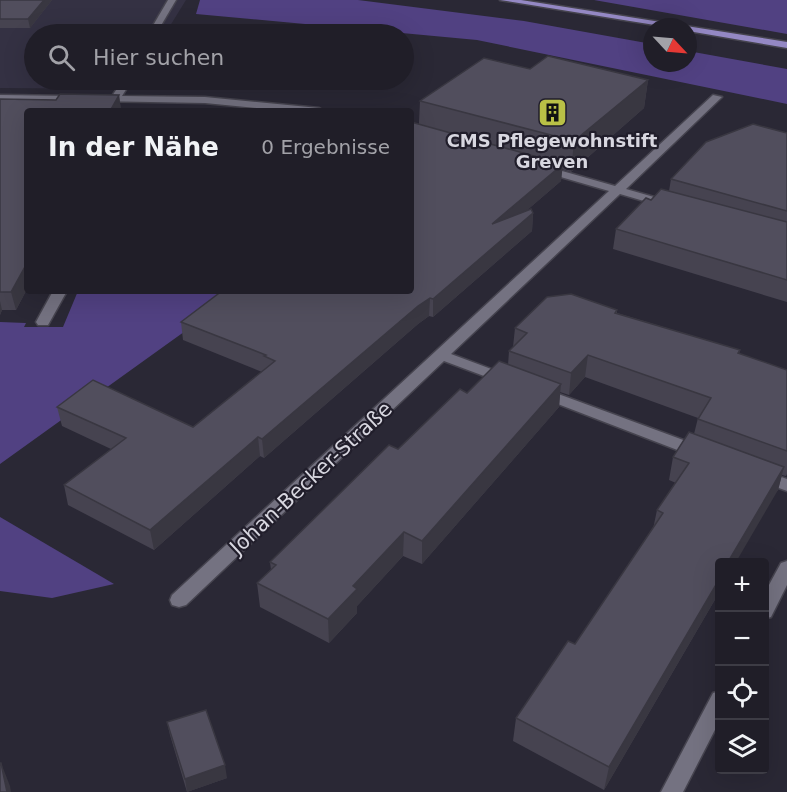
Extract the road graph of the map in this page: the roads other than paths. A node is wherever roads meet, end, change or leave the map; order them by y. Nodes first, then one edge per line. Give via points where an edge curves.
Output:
1 (171, 0) edge
2 (504, 0) edge
3 (643, 21) edge
4 (158, 24) edge
5 (697, 29) edge
6 (787, 45) edge
7 (120, 90) edge
8 (717, 97) dead end
9 (0, 98) edge
10 (115, 99) junction
11 (156, 100) junction
12 (152, 108) edge
13 (288, 108) edge
14 (532, 166) edge
15 (620, 190) junction
16 (687, 209) edge
17 (58, 294) edge
18 (44, 322) dead end
19 (444, 356) junction
20 (710, 456) edge
21 (743, 469) edge
22 (787, 485) edge
23 (787, 568) edge
24 (179, 600) dead end
25 (769, 604) edge
26 (715, 709) edge
27 (672, 792) edge

1 - 4 street
2 - 3 main road
5 - 6 main road
7 - 10 street
8 - 15 street, Johan-Becker-Straße
9 - 10 street
10 - 11 street
11 - 12 street
11 - 13 street
14 - 15 street
15 - 16 street
15 - 19 street, Johan-Becker-Straße
17 - 18 street
19 - 20 street
19 - 24 street, Johan-Becker-Straße
21 - 22 street
23 - 25 street
26 - 27 street

